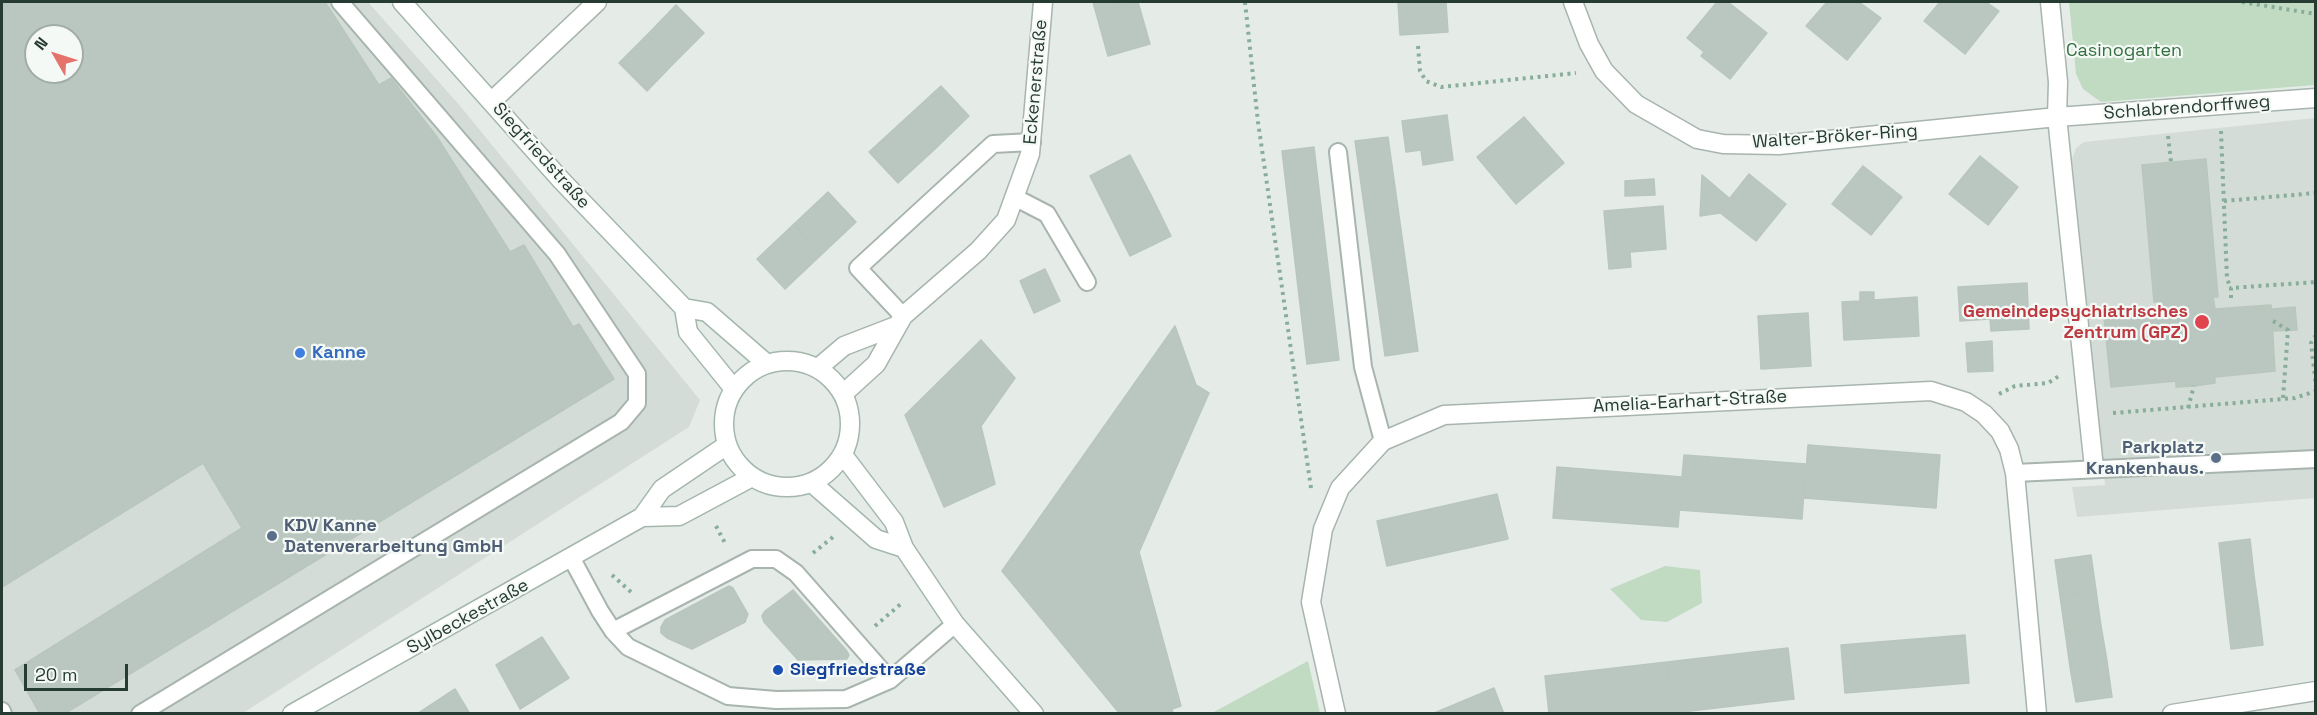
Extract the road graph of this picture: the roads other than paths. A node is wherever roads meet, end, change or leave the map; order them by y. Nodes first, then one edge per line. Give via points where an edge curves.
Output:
1 (340, 2) edge
2 (402, 2) edge
3 (597, 2) edge
4 (1043, 2) edge
5 (1573, 2) edge
6 (2050, 2) edge
7 (2316, 98) edge
8 (492, 101) junction
9 (2058, 117) junction
10 (1032, 142) junction
11 (1338, 152) dead end
12 (1014, 197) junction
13 (1087, 282) dead end
14 (684, 308) junction
15 (899, 321) junction
16 (766, 364) junction
17 (818, 368) junction
18 (734, 389) junction
19 (843, 394) junction
20 (1383, 441) junction
21 (727, 445) junction
22 (843, 455) junction
23 (2316, 459) edge
24 (2094, 468) junction
25 (2014, 473) junction
26 (752, 477) junction
27 (812, 483) junction
28 (642, 517) junction
29 (904, 548) junction
30 (572, 559) junction
31 (955, 624) junction
32 (613, 631) junction
33 (890, 680) junction
34 (2316, 691) edge
35 (140, 714) edge
36 (292, 714) edge
37 (1034, 714) edge
38 (1336, 714) edge
39 (2037, 714) edge
40 (2172, 714) edge

1 - 35 lane via 557,254 636,374 637,403 621,422
2 - 8 street, Siegfriedstraße
3 - 8 street
4 - 10 street, Eckenerstraße
5 - 9 street, Walter-Bröker-Ring via 1604,71 1636,104 1697,138 1723,144 1779,145
6 - 9 street
7 - 9 street, Schlabrendorffweg
8 - 14 street, Siegfriedstraße via 561,180
9 - 24 street
10 - 12 street, Eckenerstraße
10 - 15 lane via 993,144 858,268
11 - 20 lane via 1363,367
12 - 13 lane via 1047,214
12 - 15 street, Eckenerstraße via 1006,220 978,251
14 - 16 street, Siegfriedstraße via 707,312
14 - 18 street, Siegfriedstraße via 688,332
15 - 17 street, Eckenerstraße via 844,346
15 - 19 street, Eckenerstraße via 876,364
16 - 17 street via 784,360
16 - 18 street via 748,374
17 - 19 street
18 - 21 street via 726,407
19 - 22 street via 850,414 850,435
20 - 25 street, Amelia-Earhart-Straße via 1444,415 1931,391 1966,402 1984,414 2000,431
20 - 38 street, Amelia-Earhart-Straße via 1340,488 1323,529 1311,602
21 - 26 street via 737,463
21 - 28 street, Sylbeckestraße via 662,489
22 - 27 street via 830,471
22 - 29 street via 894,522
23 - 24 lane
24 - 25 lane
25 - 39 street, Amelia-Earhart-Straße
26 - 27 street via 772,486
26 - 28 street, Sylbeckestraße via 679,516
27 - 29 street via 876,539
28 - 30 street, Sylbeckestraße
29 - 31 street
30 - 32 lane
30 - 36 street, Sylbeckestraße
31 - 33 lane
31 - 37 street
32 - 33 lane via 628,647 728,696 846,699
32 - 33 lane via 752,560 776,559 796,573
34 - 40 street

